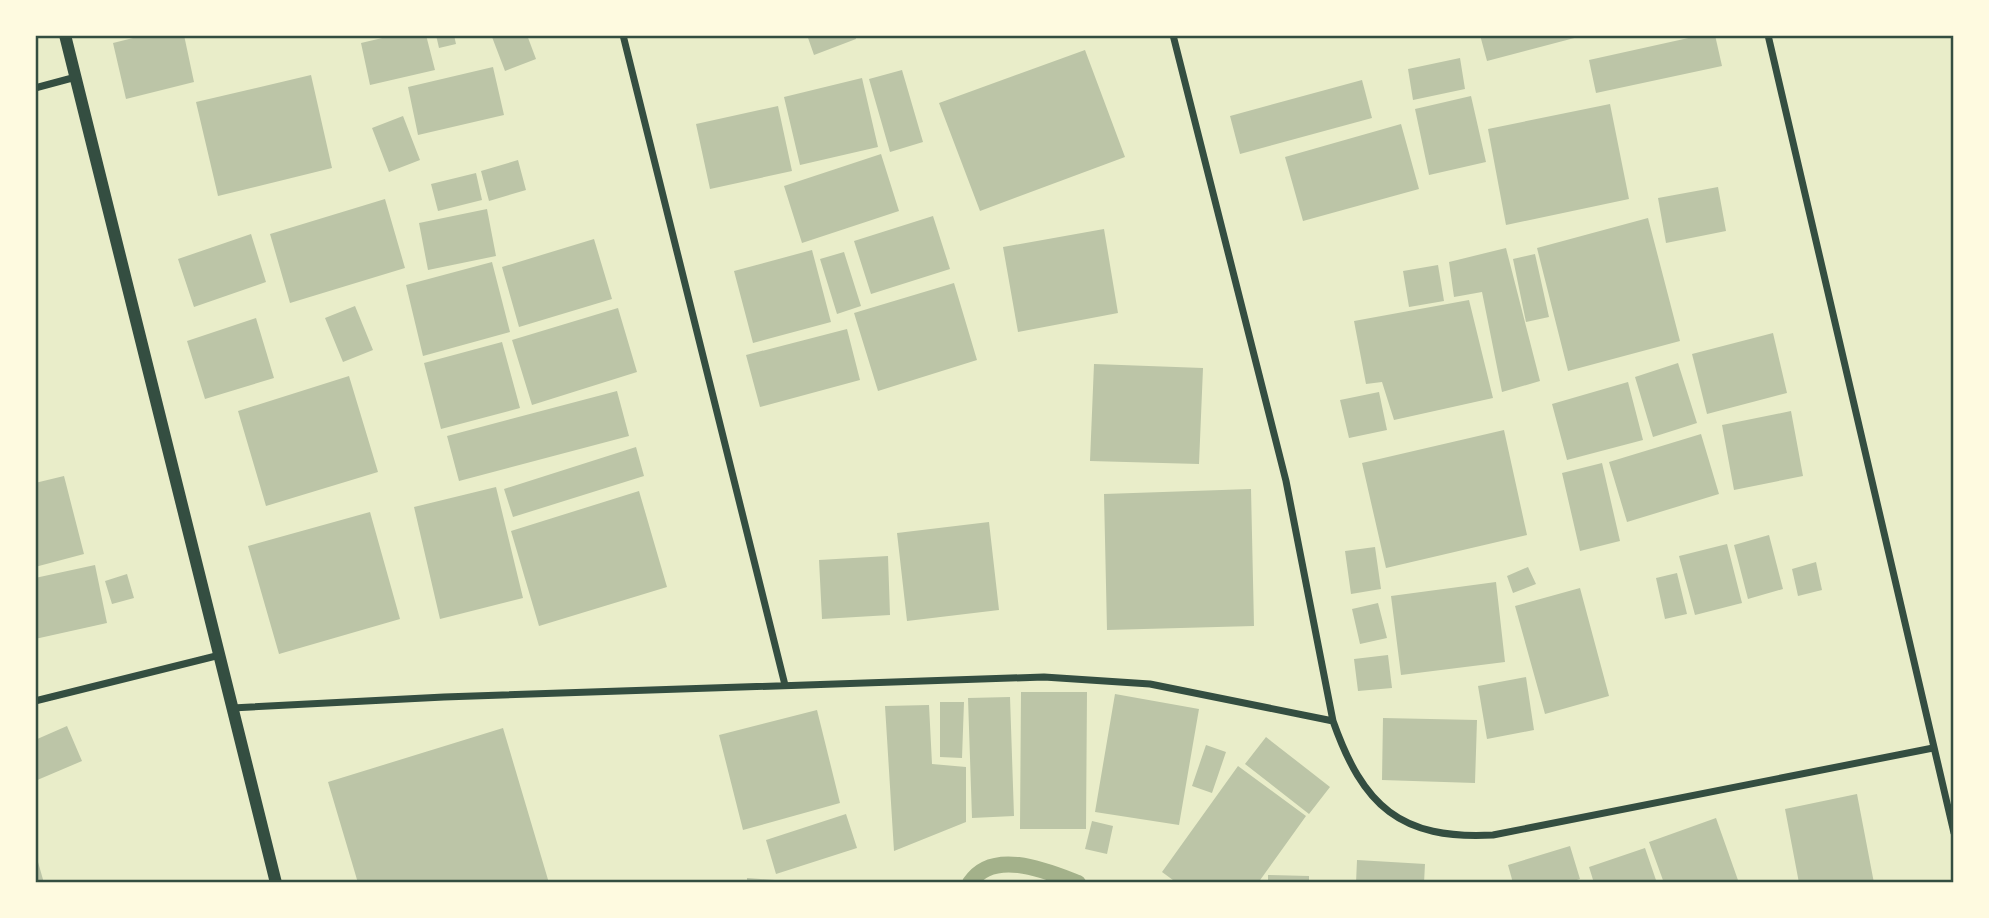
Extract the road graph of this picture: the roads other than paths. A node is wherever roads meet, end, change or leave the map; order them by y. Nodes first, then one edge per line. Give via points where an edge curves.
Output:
1 (65, 35) edge
2 (623, 35) edge
3 (1173, 35) edge
4 (1768, 35) edge
5 (77, 77) junction
6 (35, 88) edge
7 (220, 655) junction
8 (785, 685) junction
9 (35, 701) edge
10 (232, 708) junction
11 (1333, 721) junction
12 (1933, 748) junction
13 (1954, 833) edge
14 (276, 883) edge

1 - 5 street
2 - 8 street
3 - 11 street via 1286,481
4 - 12 street
5 - 6 street
5 - 7 street
7 - 9 street
7 - 10 street
8 - 10 street
8 - 11 street via 1044,677 1150,684
10 - 14 street
11 - 12 street via 1348,763 1367,791 1392,814 1424,831 1457,837 1493,835
12 - 13 street

